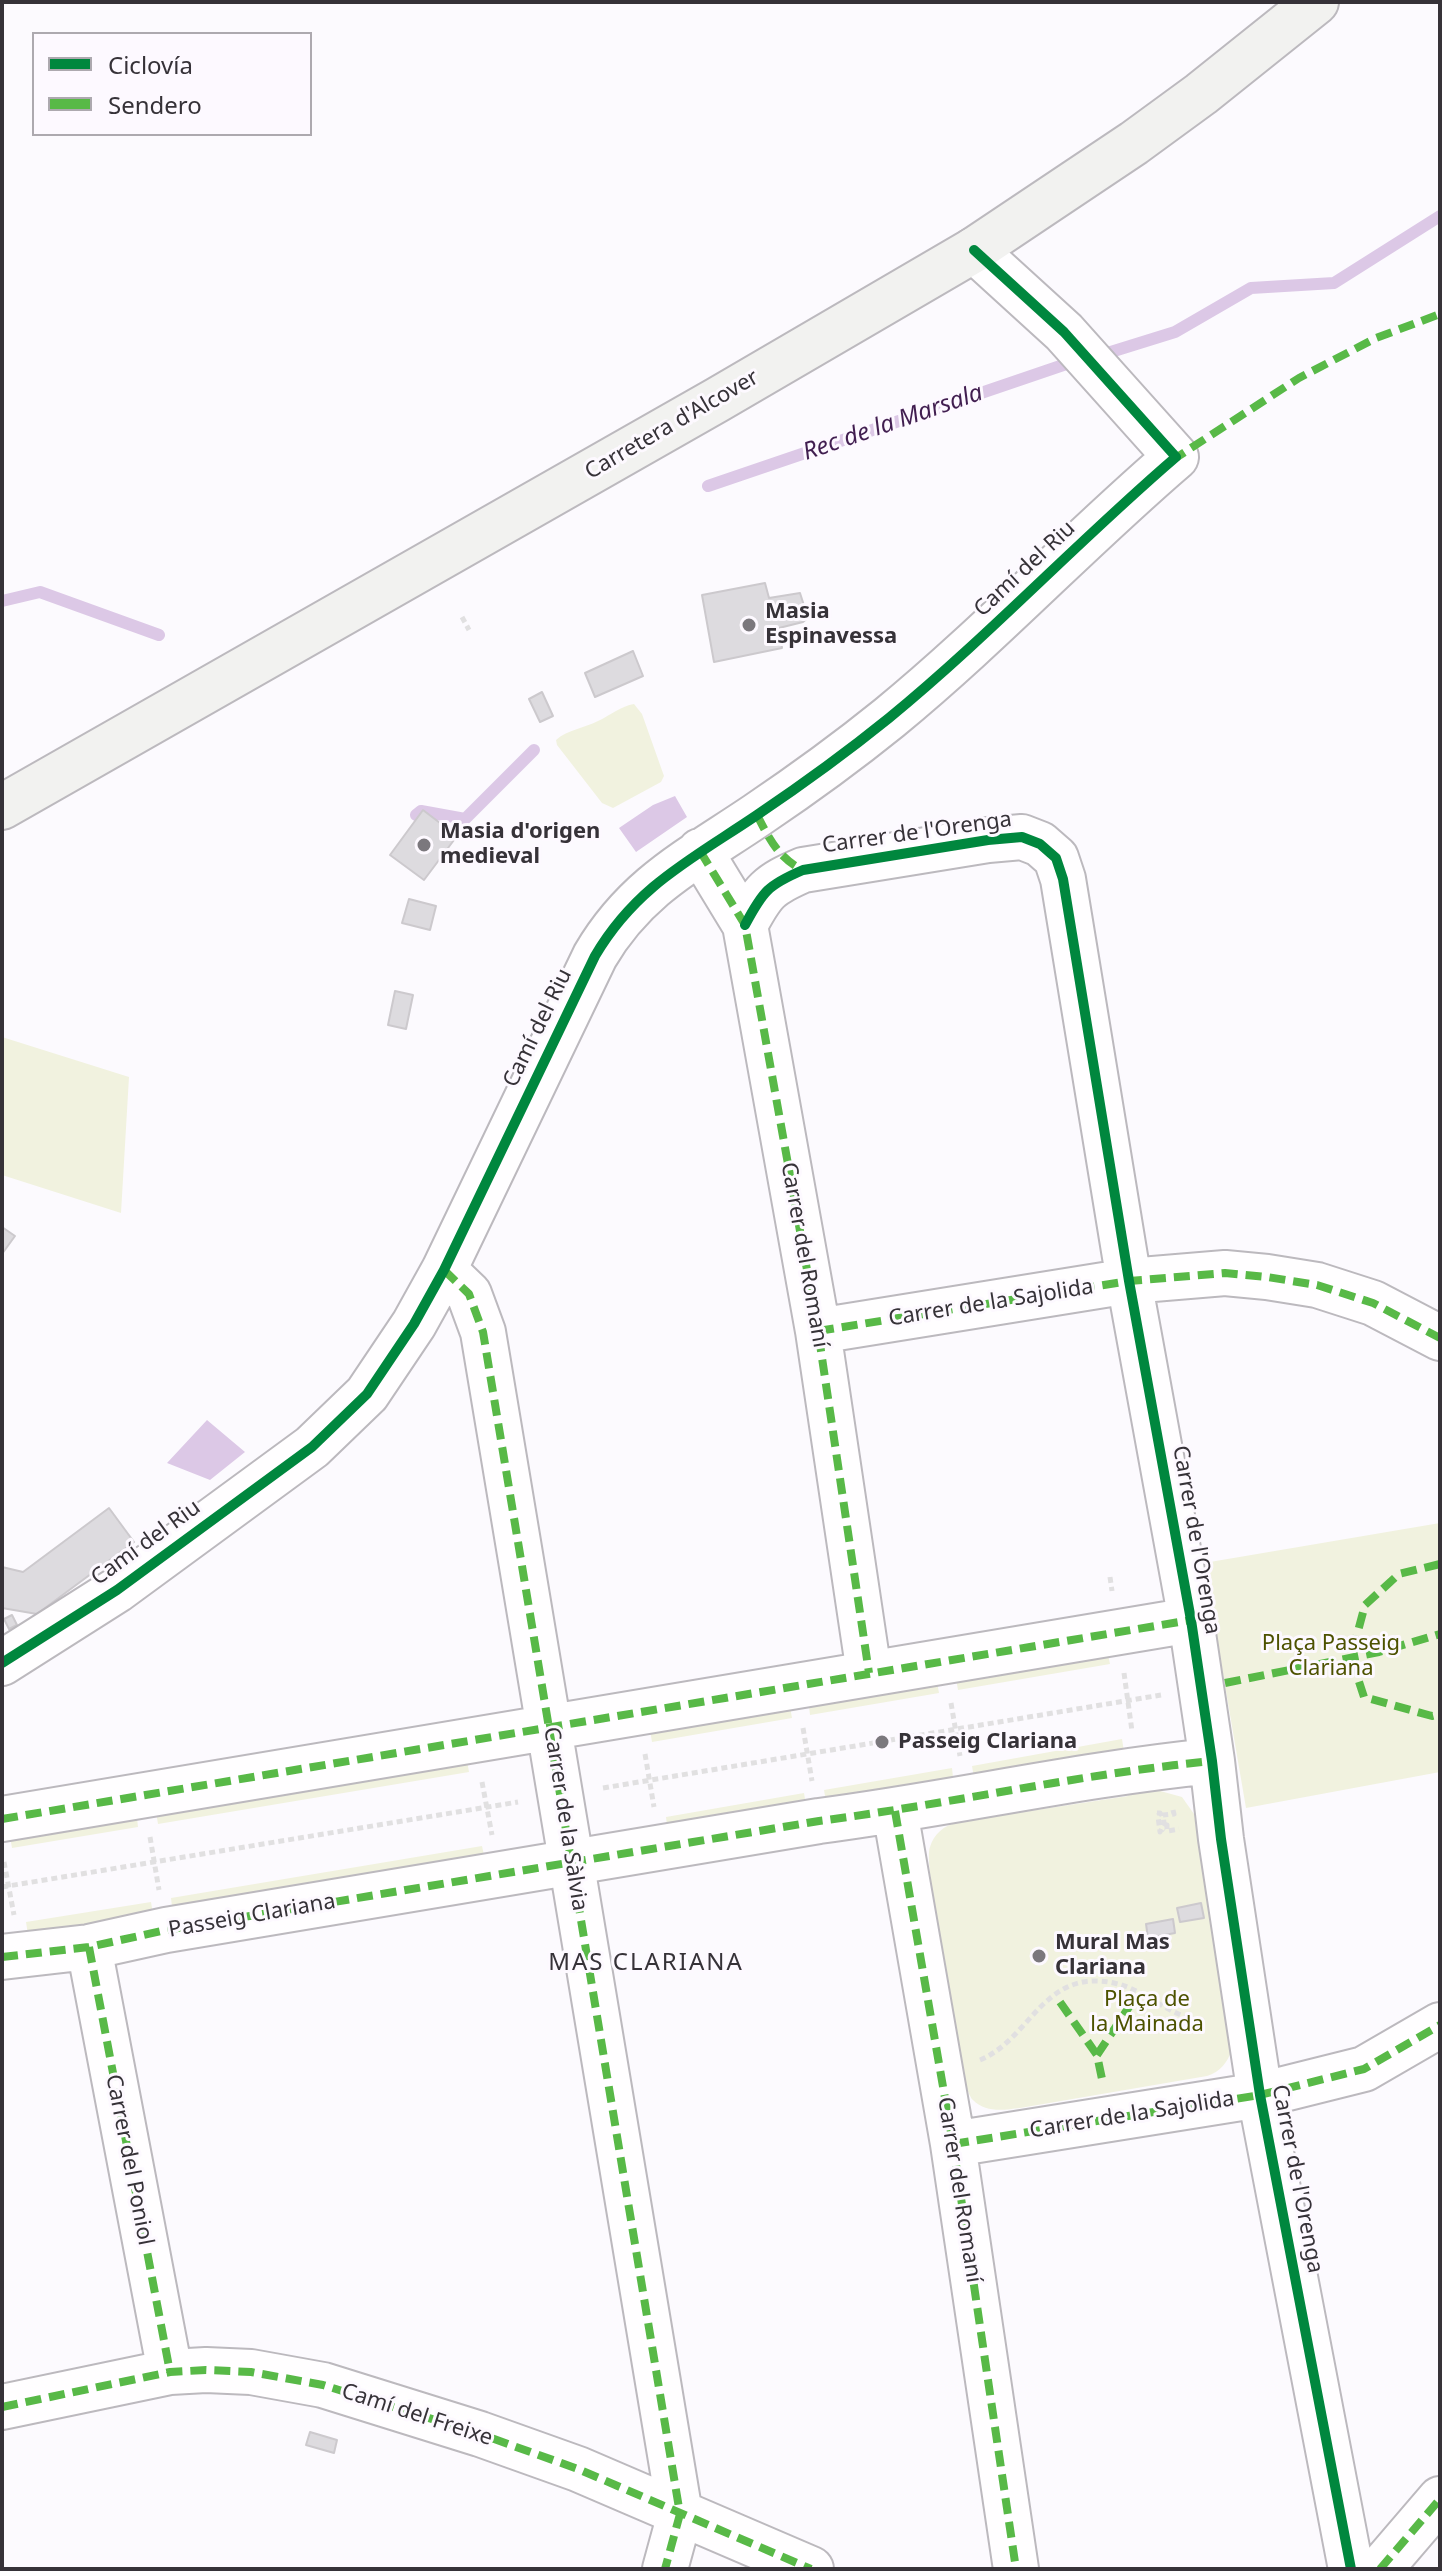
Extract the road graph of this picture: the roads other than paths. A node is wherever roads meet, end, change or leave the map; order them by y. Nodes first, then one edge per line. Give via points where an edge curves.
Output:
1 (1316, 2) edge
2 (974, 250) junction
3 (2, 807) edge
4 (757, 815) junction
5 (700, 851) junction
6 (803, 870) junction
7 (745, 925) junction
8 (444, 1270) junction
9 (1129, 1281) junction
10 (818, 1331) junction
11 (1440, 1338) edge
12 (1191, 1620) junction
13 (2, 1663) edge
14 (869, 1673) junction
15 (550, 1726) junction
16 (1212, 1761) junction
17 (895, 1811) junction
18 (2, 1819) edge
19 (571, 1864) junction
20 (89, 1947) junction
21 (2, 1957) edge
22 (1440, 2025) edge
23 (1260, 2095) junction
24 (953, 2144) junction
25 (170, 2372) junction
26 (2, 2407) edge
27 (1440, 2499) edge
28 (680, 2514) junction
29 (665, 2569) edge
30 (811, 2569) edge
31 (1016, 2569) edge
32 (1351, 2569) edge
33 (1380, 2569) edge

1 - 2 main road, Carretera d'Alcover via 1134,143
2 - 3 main road, Carretera d'Alcover
2 - 4 street, Camí del Riu via 1064,332 1176,457 892,715
4 - 5 street, Camí del Riu
4 - 6 street, Carrer de l'Orenga via 773,846
5 - 7 street, Carrer del Romaní
5 - 8 street, Camí del Riu via 635,901 610,931
6 - 7 street, Carrer de l'Orenga via 767,888
6 - 9 street, Carrer de l'Orenga via 1022,837 1056,858
7 - 10 street, Carrer del Romaní
8 - 13 street, Camí del Riu via 367,1394 312,1447 117,1590
8 - 15 street, Carrer de la Sàlvia via 469,1294 483,1332
9 - 10 street, Carrer de la Sajolida
9 - 11 street, Carrer de la Sajolida via 1225,1273 1317,1285 1373,1303
9 - 12 street, Carrer de l'Orenga
10 - 14 street, Carrer del Romaní
12 - 14 street
12 - 16 street, Carrer de l'Orenga
14 - 15 street
15 - 18 street
15 - 19 street, Carrer de la Sàlvia
16 - 17 street, Passeig Clariana via 1122,1771
16 - 23 street, Carrer de l'Orenga
17 - 19 street, Passeig Clariana
17 - 24 street, Carrer del Romaní
19 - 20 street, Passeig Clariana
19 - 28 street, Carrer de la Sàlvia
20 - 21 street, Passeig Clariana
20 - 25 street, Carrer del Poniol
22 - 23 street, Carrer de la Sajolida via 1364,2069
23 - 24 street, Carrer de la Sajolida
23 - 32 street, Carrer de l'Orenga
24 - 31 street, Carrer del Romaní
25 - 26 street, Camí del Freixe
25 - 28 street, Camí del Freixe via 251,2372 323,2385 578,2469
27 - 33 street
28 - 29 street, Carrer de la Sàlvia
28 - 30 street, Camí del Freixe

